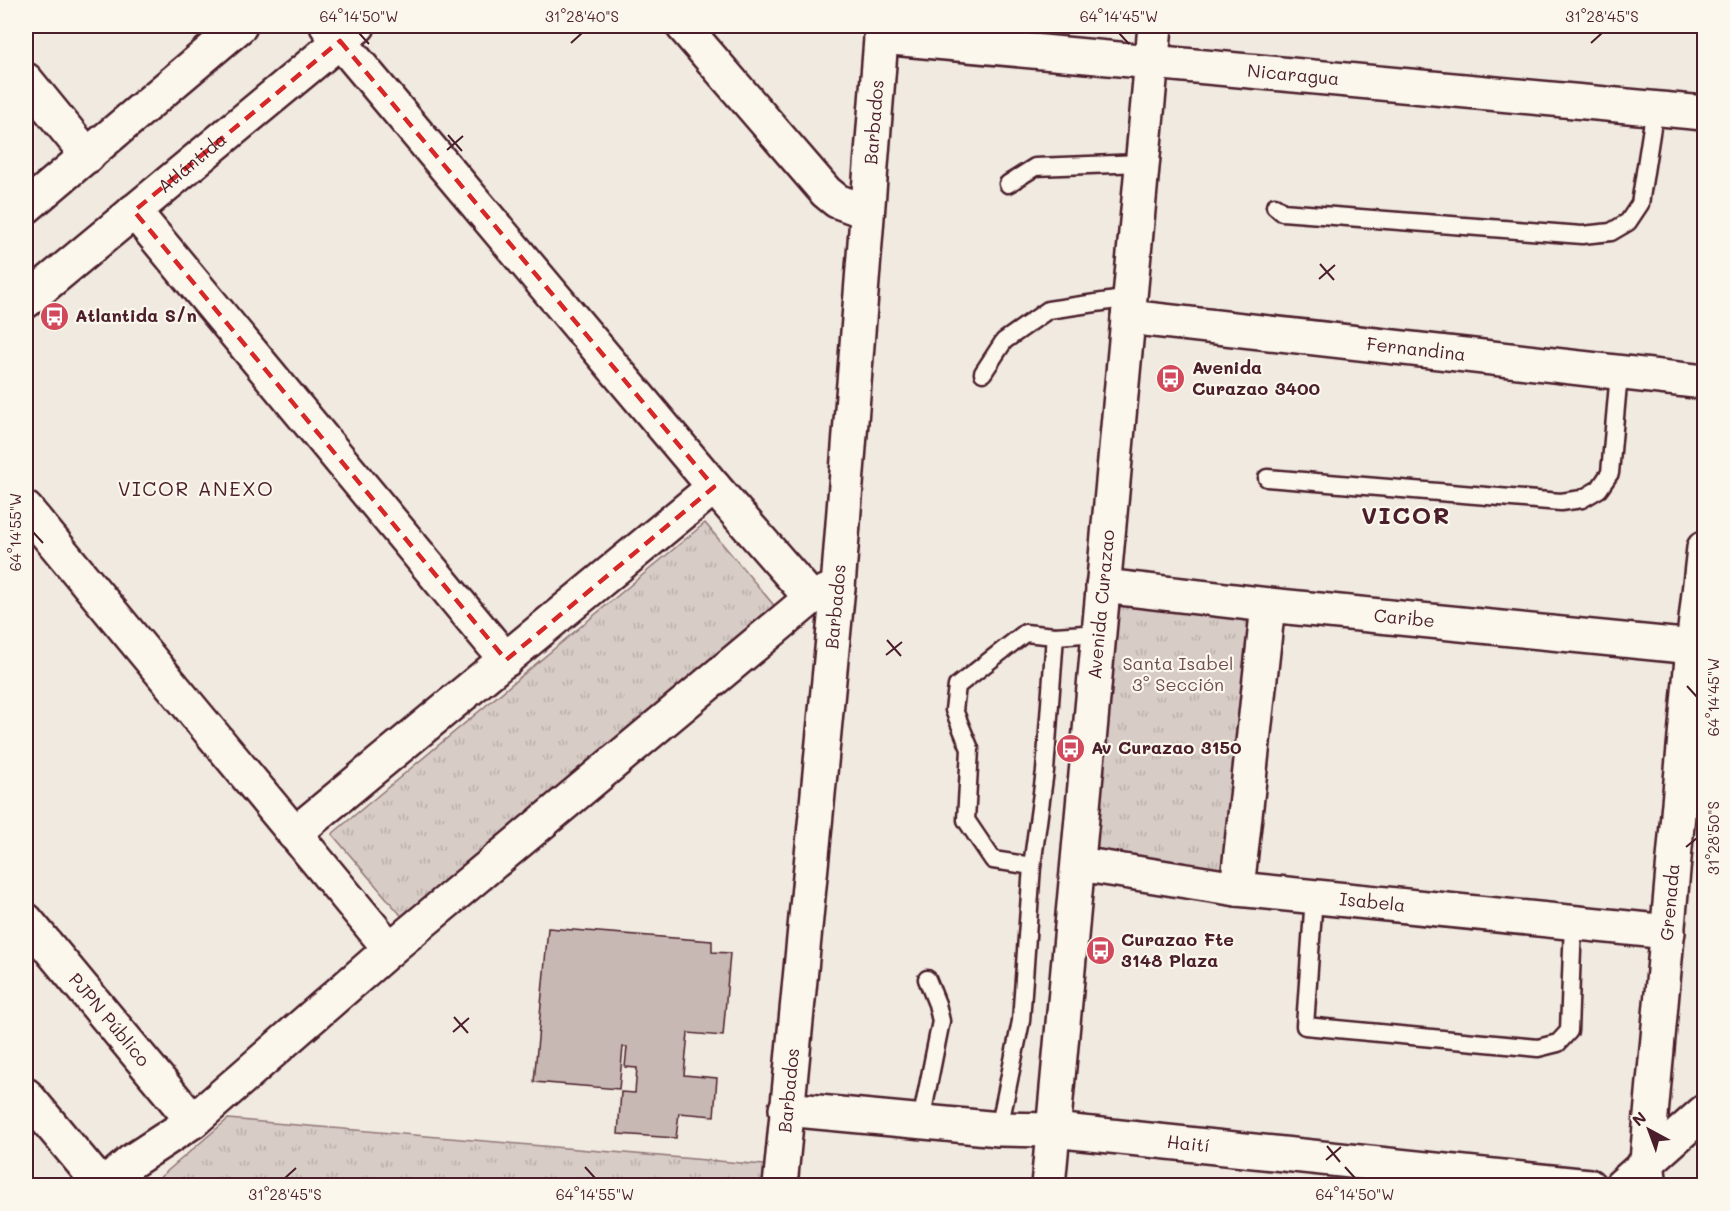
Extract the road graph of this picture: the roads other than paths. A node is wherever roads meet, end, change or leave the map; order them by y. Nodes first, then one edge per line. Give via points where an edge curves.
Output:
1 (240, 26) edge
2 (683, 26) edge
3 (1155, 26) edge
4 (342, 30) edge
5 (882, 31) edge
6 (1152, 62) junction
7 (26, 80) edge
8 (1655, 108) junction
9 (1704, 113) edge
10 (88, 156) junction
11 (1142, 163) junction
12 (1008, 184) dead end
13 (1275, 206) dead end
14 (26, 207) edge
15 (134, 211) junction
16 (867, 212) junction
17 (26, 301) edge
18 (1129, 308) junction
19 (1619, 372) junction
20 (983, 373) dead end
21 (1704, 382) edge
22 (1267, 478) dead end
23 (714, 487) junction
24 (26, 509) edge
25 (1704, 548) edge
26 (1103, 586) junction
27 (824, 592) junction
28 (1268, 605) junction
29 (1100, 633) junction
30 (1055, 636) junction
31 (1699, 647) edge
32 (506, 660) junction
33 (294, 834) junction
34 (1078, 864) junction
35 (1032, 866) junction
36 (1237, 889) junction
37 (1314, 897) junction
38 (26, 920) edge
39 (1573, 923) junction
40 (1668, 932) junction
41 (390, 949) junction
42 (927, 979) dead end
43 (26, 1095) edge
44 (786, 1109) junction
45 (1704, 1112) edge
46 (193, 1121) junction
47 (921, 1121) junction
48 (999, 1129) junction
49 (1053, 1130) junction
50 (1648, 1174) edge
51 (103, 1185) edge
52 (780, 1185) edge
53 (1048, 1185) edge
54 (1589, 1185) edge
55 (1622, 1185) edge

1 - 10 street
2 - 16 street via 826,192 837,201
3 - 6 street, Avenida Curazao
4 - 15 street, Atlántida
4 - 23 street
5 - 6 street, Nicaragua
5 - 16 street, Barbados
6 - 8 street, Nicaragua
6 - 11 street, Avenida Curazao
7 - 10 street
8 - 9 street, Nicaragua
8 - 13 lane via 1640,204 1628,222 1611,232 1582,235 1525,231 1282,212
10 - 14 street
11 - 12 lane via 1035,167
11 - 18 street, Avenida Curazao
15 - 17 street, Atlántida
15 - 32 street
16 - 27 street, Barbados
18 - 19 street, Fernandina
18 - 20 lane via 1048,310 1004,341
18 - 26 street, Avenida Curazao
19 - 21 street, Fernandina
19 - 22 lane via 1610,473 1599,489 1582,499 1561,502
23 - 27 street
23 - 32 street
24 - 33 street
25 - 31 street, Grenada
26 - 28 street, Caribe
26 - 29 street, Avenida Curazao
27 - 41 street
27 - 44 street, Barbados
28 - 31 street, Caribe
28 - 36 street
29 - 30 lane
29 - 34 street, Avenida Curazao
30 - 35 lane via 1045,771
30 - 35 lane via 1025,633 957,686 954,710 970,749 966,820 993,860
31 - 40 street, Grenada
32 - 33 street
33 - 41 street
34 - 36 street, Isabela
34 - 49 street, Avenida Curazao
35 - 48 lane via 1021,1021
36 - 37 street, Isabela
37 - 39 street, Isabela
37 - 39 lane via 1305,1026 1538,1048 1558,1043 1569,1031
38 - 46 street, PJPN Público
39 - 40 street, Isabela
40 - 50 street, Grenada
41 - 46 street
42 - 47 lane via 941,1021
43 - 51 street
44 - 47 street, Haití
44 - 52 street, Barbados
45 - 50 street
46 - 51 street
47 - 48 street, Haití
48 - 49 street, Haití
49 - 53 street, Avenida Curazao
49 - 54 street, Haití
50 - 55 street

